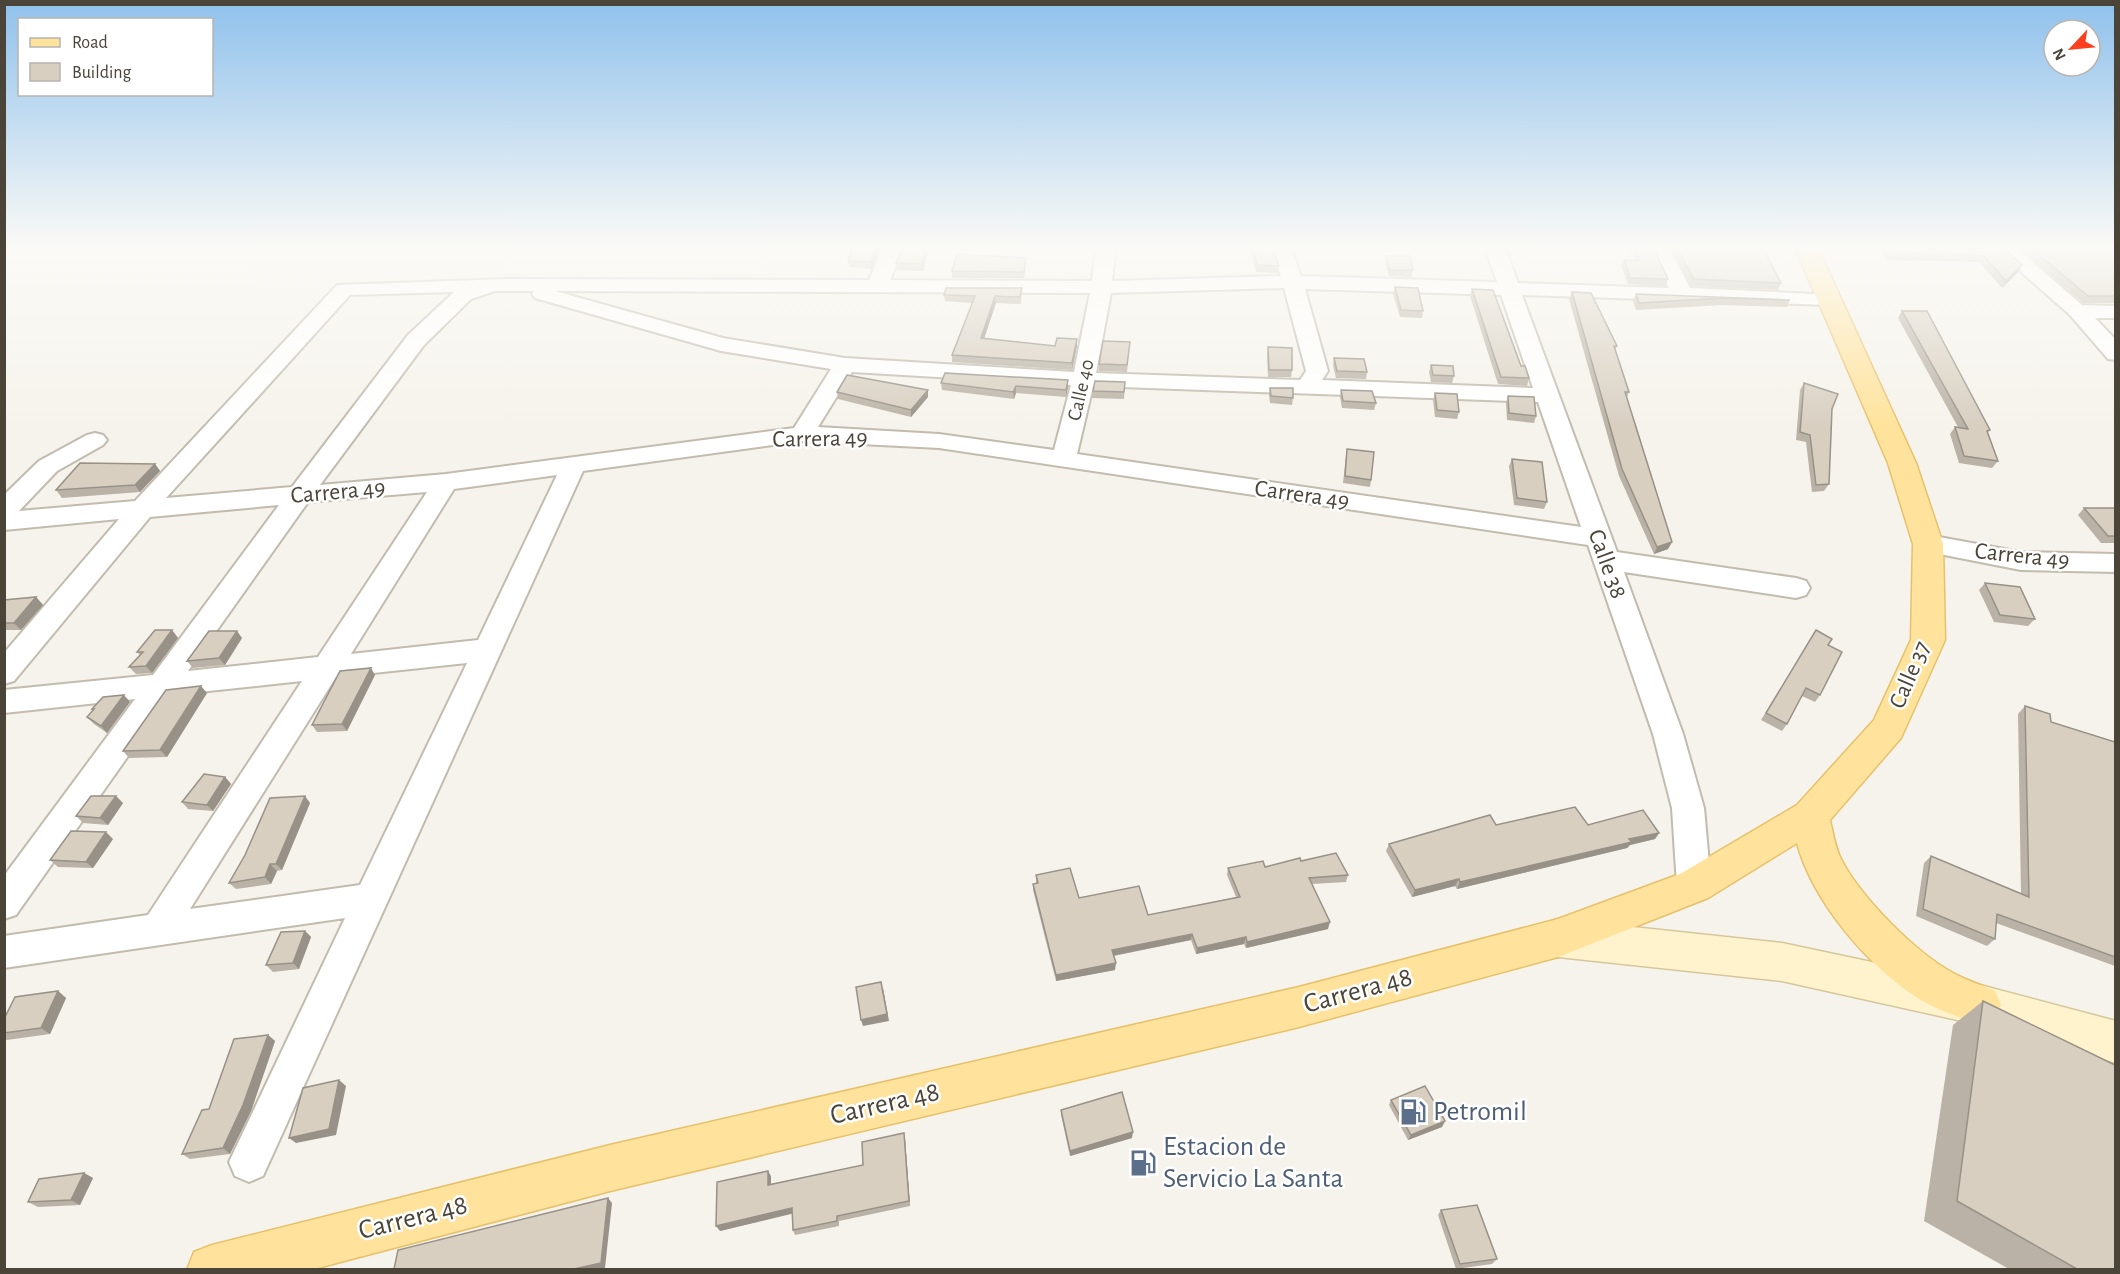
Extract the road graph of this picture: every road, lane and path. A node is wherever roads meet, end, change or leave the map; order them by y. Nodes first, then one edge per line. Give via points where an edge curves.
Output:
1 (327, 307) edge
2 (450, 307) edge
3 (588, 307) edge
4 (1099, 307) edge
5 (1300, 307) edge
6 (1515, 307) edge
7 (1832, 307) edge
8 (2073, 307) edge
9 (2077, 311) junction
10 (2115, 312) edge
11 (2115, 354) edge
12 (845, 365) junction
13 (1085, 379) junction
14 (1306, 387) junction
15 (1546, 395) junction
16 (802, 434) junction
17 (95, 440) dead end
18 (1064, 460) junction
19 (574, 465) junction
20 (446, 482) junction
21 (299, 496) junction
22 (142, 509) junction
23 (4, 511) edge
24 (4, 522) edge
25 (1928, 544) junction
26 (1602, 549) junction
27 (2115, 563) edge
28 (1796, 588) dead end
29 (488, 650) junction
30 (328, 666) junction
31 (4, 673) edge
32 (164, 684) junction
33 (4, 702) edge
34 (1810, 816) junction
35 (1694, 886) junction
36 (372, 899) junction
37 (4, 904) edge
38 (158, 930) junction
39 (1558, 938) junction
40 (4, 952) edge
41 (1980, 1005) junction
42 (2115, 1042) edge
43 (249, 1162) dead end
44 (212, 1269) edge

1 - 22 street
2 - 21 street via 416,340
3 - 12 street via 721,344
4 - 13 street, Calle 40
5 - 14 street via 1317,370
6 - 15 street, Calle 38
7 - 25 main road, Calle 37 via 1902,463
8 - 9 street
9 - 10 street
9 - 11 street
12 - 13 street
12 - 16 street
13 - 14 street
13 - 18 street, Calle 40
14 - 15 street
15 - 26 street, Calle 38
16 - 18 street, Carrera 49 via 939,441
16 - 19 street, Carrera 49
17 - 23 street via 48,466
18 - 26 street, Carrera 49
19 - 20 street, Carrera 49
19 - 29 street
20 - 21 street, Carrera 49
20 - 30 street
21 - 22 street, Carrera 49
21 - 32 street
22 - 24 street, Carrera 49
22 - 31 street
25 - 27 street, Carrera 49 via 2021,561
25 - 34 main road, Calle 37 via 1928,640 1887,728
26 - 28 street, Carrera 49
26 - 35 street, Calle 38 via 1668,734 1688,808
29 - 30 street
29 - 36 street
30 - 32 street
30 - 38 street
32 - 33 street
32 - 37 street
34 - 35 main road, Calle 37
34 - 41 main road via 1828,873 1866,922 1903,962 1933,984
35 - 39 main road, Calle 37
36 - 38 street
36 - 43 street
38 - 40 street
39 - 41 main road via 1782,962
39 - 44 main road, Carrera 48 via 1299,1007 610,1168
41 - 42 main road

